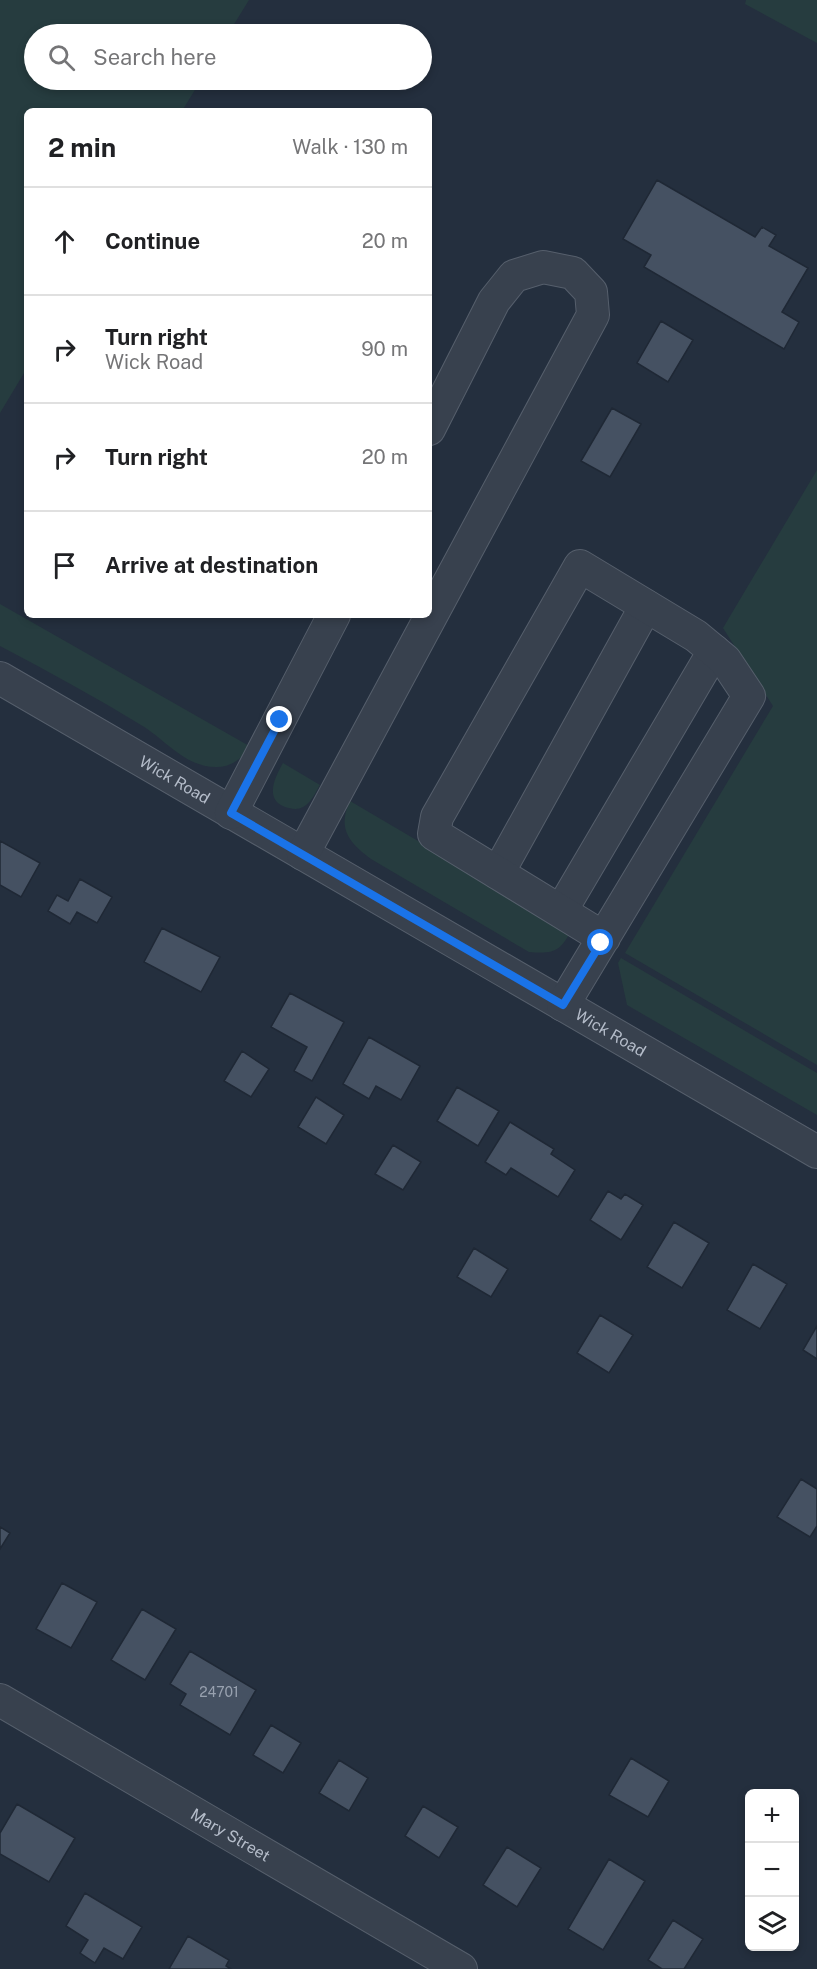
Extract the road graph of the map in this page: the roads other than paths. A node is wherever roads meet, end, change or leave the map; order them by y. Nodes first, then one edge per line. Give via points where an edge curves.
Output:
1 (432, 423) edge
2 (646, 606) junction
3 (432, 614) edge
4 (332, 618) edge
5 (430, 618) edge
6 (714, 651) junction
7 (0, 678) edge
8 (231, 813) junction
9 (303, 854) junction
10 (498, 873) junction
11 (561, 911) junction
12 (604, 938) junction
13 (563, 1005) junction
14 (817, 1152) edge
15 (0, 1700) edge
16 (461, 1969) edge

1 - 3 street via 494,301 514,276 543,267 573,273 591,292 593,315
2 - 6 street
2 - 10 street
2 - 10 street via 580,566 437,817 434,834
4 - 8 street
5 - 9 street
6 - 11 street
6 - 12 street via 725,660 749,696
7 - 8 street, Wick Road
8 - 9 street, Wick Road
9 - 13 street, Wick Road
10 - 11 street
11 - 12 street
12 - 13 street
13 - 14 street, Wick Road
15 - 16 street, Mary Street

